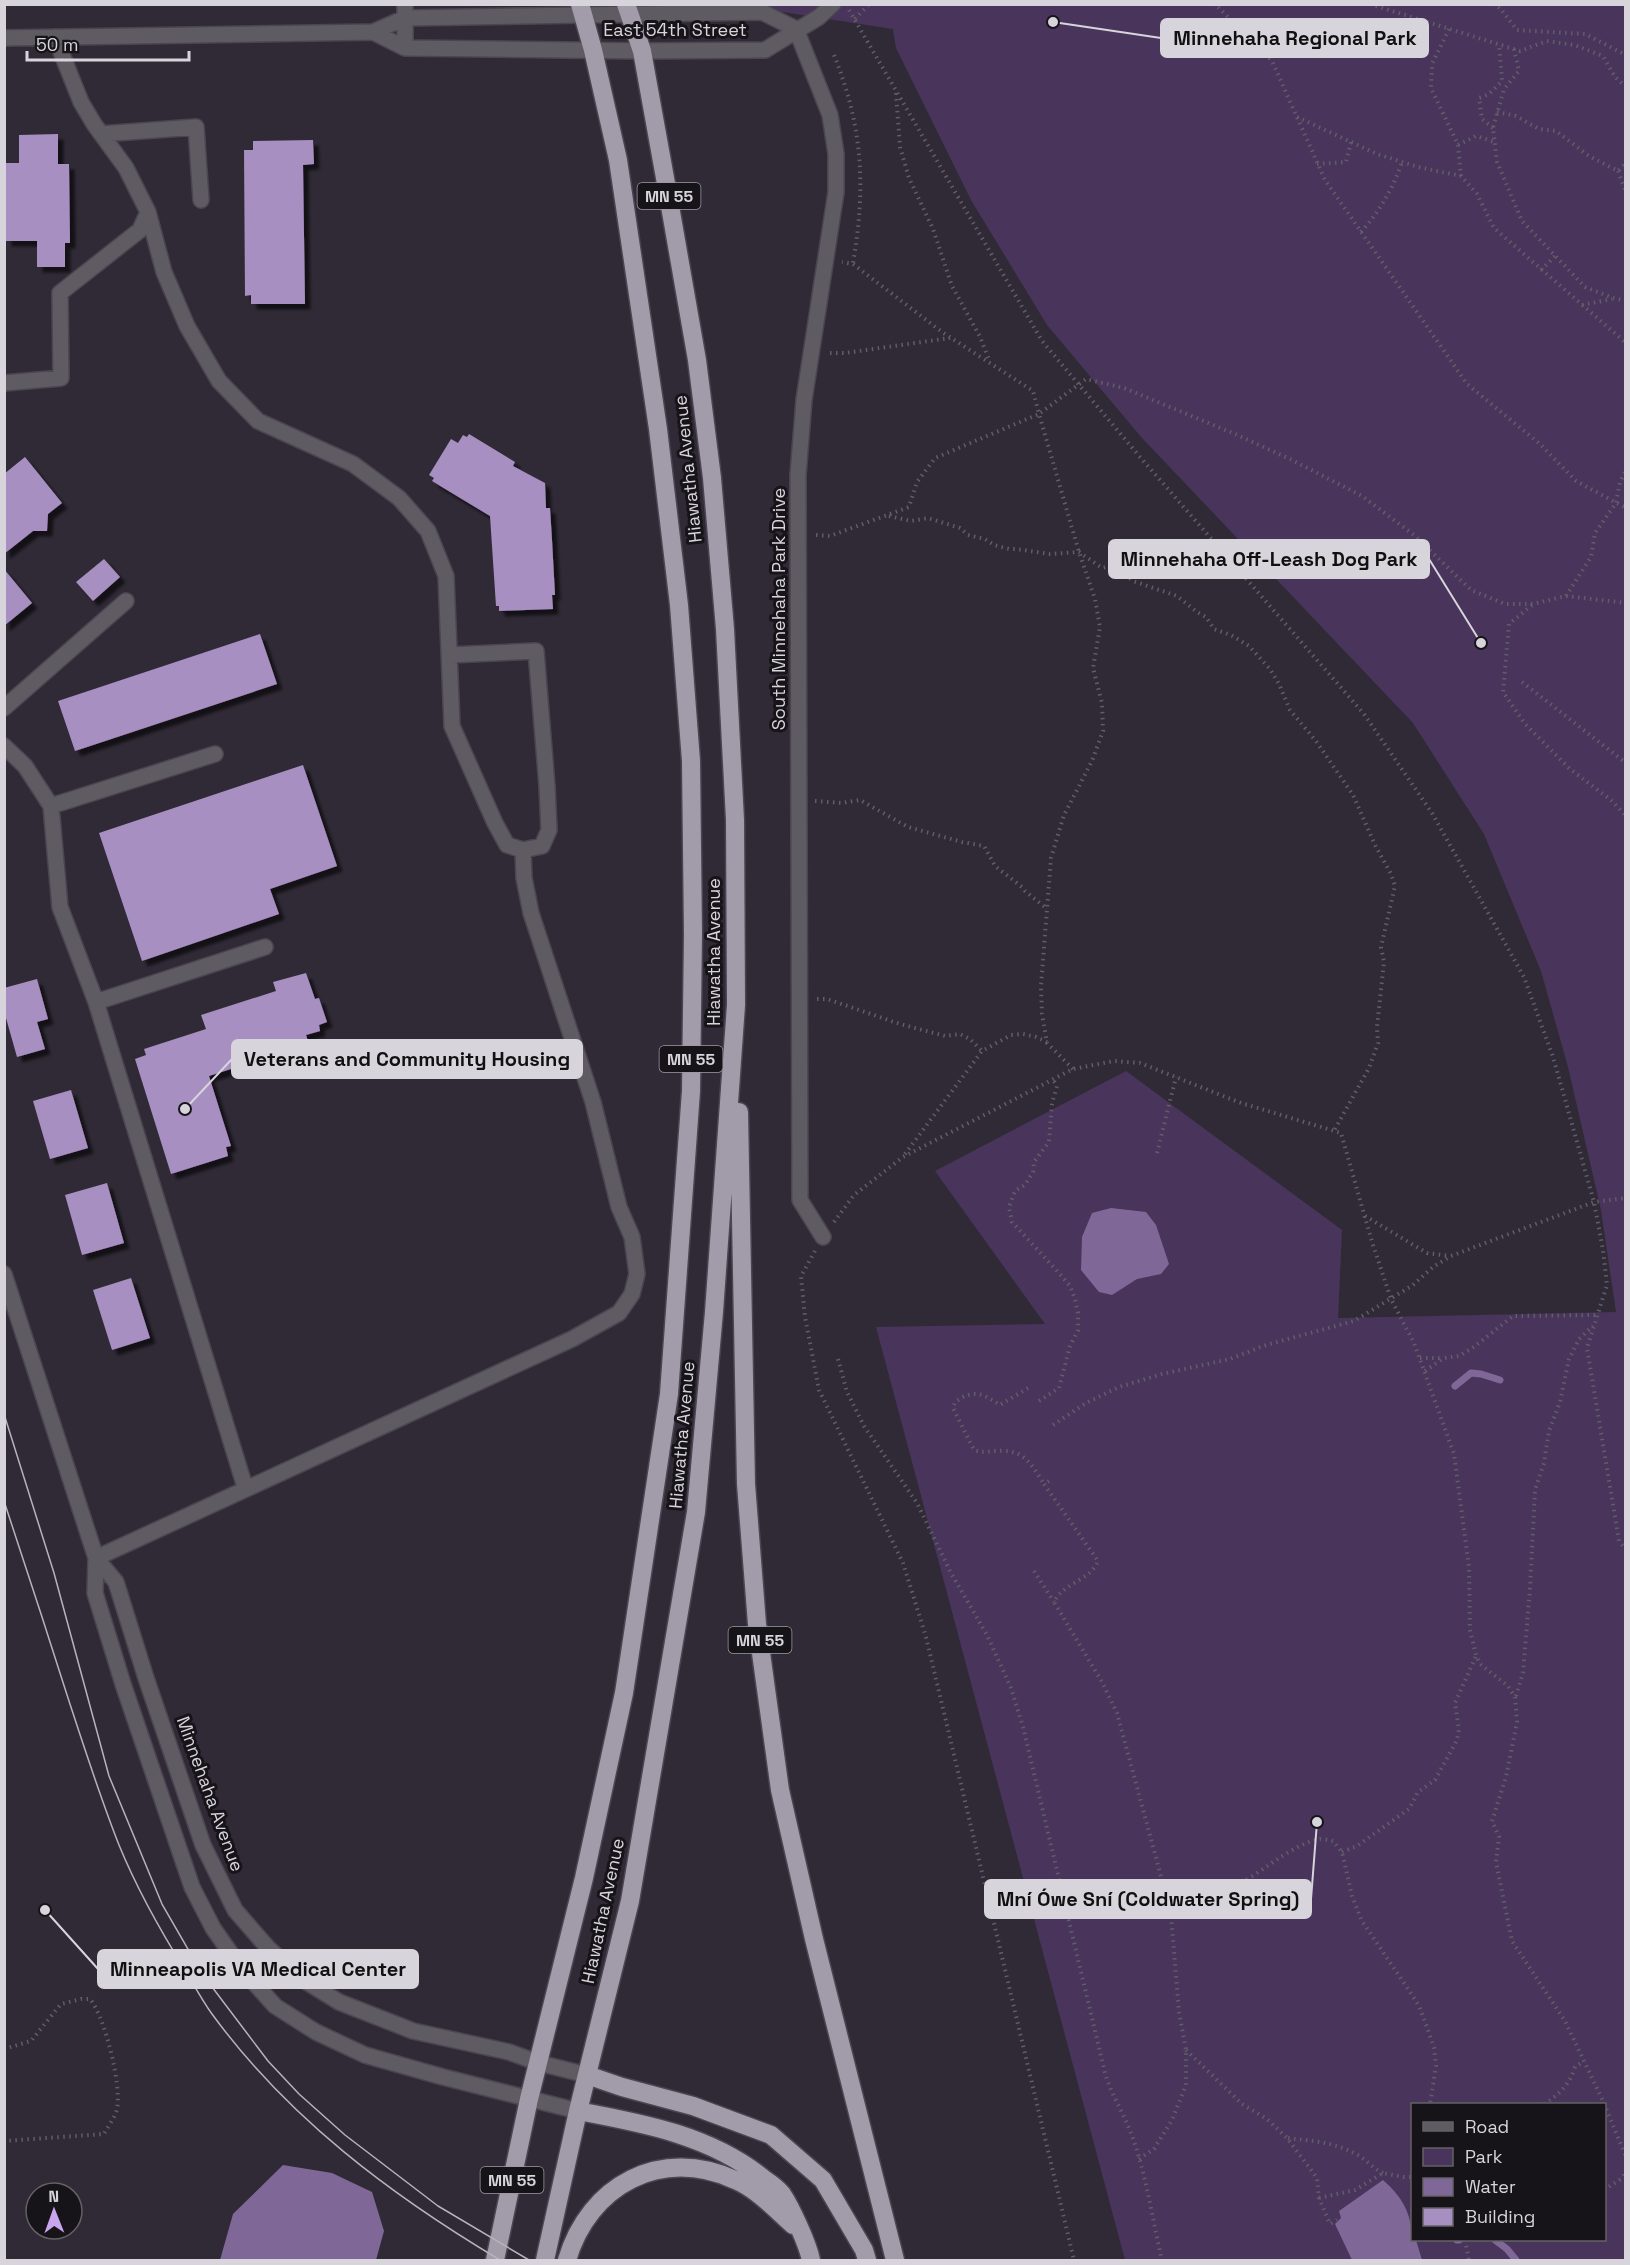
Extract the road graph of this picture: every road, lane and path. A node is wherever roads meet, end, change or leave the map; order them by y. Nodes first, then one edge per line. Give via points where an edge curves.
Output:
1 (833, 4) edge
2 (870, 4) edge
3 (1213, 4) edge
4 (1370, 4) edge
5 (1493, 4) edge
6 (628, 9) edge
7 (581, 10) edge
8 (405, 11) edge
9 (796, 29) junction
10 (1449, 29) junction
11 (373, 32) junction
12 (55, 37) junction
13 (4, 38) edge
14 (1499, 44) junction
15 (405, 48) junction
16 (1514, 49) junction
17 (593, 50) junction
18 (642, 51) junction
19 (834, 55) dead end
20 (1626, 55) edge
21 (1626, 87) edge
22 (896, 89) junction
23 (1497, 112) junction
24 (1296, 117) junction
25 (1493, 128) junction
26 (101, 134) junction
27 (1351, 142) junction
28 (1495, 142) junction
29 (1458, 144) junction
30 (1402, 162) junction
31 (1626, 163) edge
32 (1317, 164) junction
33 (1618, 171) junction
34 (1461, 176) junction
35 (1626, 192) edge
36 (201, 200) dead end
37 (148, 212) junction
38 (1361, 232) junction
39 (1555, 256) junction
40 (847, 263) dead end
41 (853, 264) junction
42 (1541, 270) junction
43 (1612, 298) junction
44 (1626, 301) edge
45 (1582, 305) junction
46 (951, 338) junction
47 (1626, 343) edge
48 (831, 353) dead end
49 (990, 362) junction
50 (4, 383) edge
51 (1078, 383) junction
52 (1039, 414) junction
53 (1626, 470) edge
54 (1616, 503) junction
55 (1626, 508) edge
56 (889, 516) junction
57 (817, 535) dead end
58 (1079, 552) junction
59 (1566, 596) junction
60 (126, 601) dead end
61 (1626, 603) edge
62 (1533, 604) junction
63 (450, 655) junction
64 (1522, 682) dead end
65 (4, 708) edge
66 (4, 746) edge
67 (215, 754) dead end
68 (1626, 763) edge
69 (823, 801) dead end
70 (51, 806) junction
71 (1626, 816) edge
72 (523, 850) junction
73 (1047, 909) junction
74 (265, 947) dead end
75 (827, 999) dead end
76 (96, 1002) junction
77 (736, 1005) junction
78 (1047, 1043) junction
79 (982, 1051) junction
80 (1073, 1069) junction
81 (1176, 1077) junction
82 (1053, 1080) junction
83 (1334, 1131) junction
84 (1157, 1153) dead end
85 (903, 1157) junction
86 (1626, 1198) edge
87 (1594, 1202) junction
88 (1365, 1216) junction
89 (824, 1237) junction
90 (1451, 1256) junction
91 (4, 1274) edge
92 (1391, 1299) junction
93 (1598, 1315) junction
94 (1596, 1324) junction
95 (1420, 1358) junction
96 (1444, 1358) junction
97 (838, 1359) dead end
98 (1425, 1371) junction
99 (1028, 1388) dead end
100 (1039, 1401) dead end
101 (1053, 1425) dead end
102 (1049, 1481) dead end
103 (1044, 1484) junction
104 (245, 1487) junction
105 (1626, 1550) edge
106 (96, 1558) junction
107 (1034, 1571) dead end
108 (1054, 1602) junction
109 (1476, 1655) junction
110 (1515, 1697) junction
111 (1342, 1852) junction
112 (1169, 1890) junction
113 (4, 2049) edge
114 (1186, 2050) junction
115 (1584, 2061) junction
116 (539, 2063) junction
117 (587, 2074) junction
118 (529, 2099) junction
119 (1430, 2103) edge
120 (1546, 2103) edge
121 (1604, 2103) edge
122 (1606, 2108) edge
123 (578, 2111) junction
124 (1287, 2138) junction
125 (4, 2141) edge
126 (1626, 2157) edge
127 (1139, 2159) junction
128 (1626, 2172) edge
129 (1383, 2173) junction
130 (1411, 2176) edge
131 (1606, 2189) edge
132 (1319, 2199) junction
133 (1337, 2220) dead end
134 (799, 2230) junction
135 (1466, 2241) edge
136 (495, 2260) edge
137 (545, 2260) edge
138 (567, 2260) edge
139 (811, 2260) edge
140 (867, 2260) edge
141 (896, 2260) edge
142 (1074, 2260) edge
143 (1162, 2260) edge
144 (1469, 2260) edge

1 - 9 street
2 - 22 path via 855,19
3 - 24 path via 1272,61
4 - 10 path
5 - 20 path via 1517,30 1585,34
6 - 7 street, East 54th Street
6 - 9 street, East 54th Street via 762,12
6 - 18 highway, Hiawatha Avenue / MN 55
7 - 8 street, East 54th Street
7 - 17 highway, Hiawatha Avenue / MN 55
8 - 11 street, East 54th Street
8 - 15 street
9 - 18 street, East 54th Street via 765,50
9 - 89 street, South Minnehaha Park Drive via 830,115 836,154 833,212 804,400 798,487 800,1200
10 - 14 path
10 - 29 path via 1432,64 1431,88
11 - 12 street, East 54th Street
11 - 15 street, East 54th Street
12 - 13 street, East 54th Street
12 - 26 street via 81,102
14 - 16 path
14 - 25 path via 1502,81 1479,98 1482,119
15 - 17 street, East 54th Street
16 - 21 path via 1520,51 1547,41 1575,45 1604,56 1615,77
16 - 23 path via 1519,71 1504,89
17 - 18 street, East 54th Street
17 - 116 highway, Hiawatha Avenue / MN 55 via 618,160 636,273 679,605 691,761 691,1091 669,1394 624,1693
18 - 77 highway, Hiawatha Avenue / MN 55 via 697,360 712,478 735,820
19 - 41 path via 849,93 860,161 861,221
22 - 49 path via 900,147 909,178 933,229 952,286
22 - 51 path via 1042,340
23 - 25 path
23 - 33 path via 1516,116 1539,129 1556,130 1589,156
24 - 27 path
24 - 32 path
25 - 28 path
26 - 36 street via 196,127
26 - 37 street via 126,168
27 - 30 path
27 - 32 path via 1346,162
28 - 29 path via 1476,136
28 - 39 path via 1497,162 1522,221
29 - 34 path
30 - 34 path
30 - 38 path via 1376,216
31 - 33 path
32 - 38 path
33 - 35 path
34 - 42 path via 1477,194 1494,228
37 - 50 street via 140,230 60,293 61,378
37 - 63 street via 187,326 219,381 258,421 353,464 399,498 428,531 446,576
38 - 54 path via 1467,384 1540,444 1576,481
39 - 42 path
39 - 43 path via 1585,287
40 - 41 path
41 - 46 path
42 - 45 path
43 - 44 path
43 - 45 path
45 - 47 path
46 - 48 path
46 - 49 path
49 - 52 path via 1033,391
51 - 52 path
51 - 62 path via 1086,379 1124,388 1292,459 1362,496 1414,536 1471,590 1504,604
51 - 87 path via 1364,714 1432,813 1524,976 1553,1057
52 - 56 path via 934,458 917,482 909,507
52 - 58 path
53 - 54 path
54 - 55 path
54 - 59 path via 1595,533 1591,557
56 - 57 path via 830,536
56 - 58 path via 911,522 928,518 1009,549 1050,554
58 - 73 path via 1095,598 1100,627 1093,668 1102,703 1103,731 1064,815 1051,858
58 - 83 path via 1102,568 1111,566 1133,581 1177,596 1206,617 1214,629 1249,646 1270,669 1290,710 1353,795 1391,874 1395,885 1381,947 1384,962 1378,1043 1369,1068
59 - 61 path
59 - 62 path
60 - 65 street
62 - 71 path via 1509,624 1503,692 1525,724
63 - 72 street via 452,726 507,845
63 - 72 street via 536,651 549,830 542,846
64 - 68 path
66 - 70 street via 25,766
67 - 70 street
69 - 73 path via 860,800 908,827 984,846 995,866
70 - 76 street via 60,907
72 - 104 street via 531,912 593,1102 619,1207 632,1237 637,1274 632,1294 619,1313 572,1339
73 - 78 path via 1041,986
74 - 76 street
75 - 79 path via 945,1036 960,1034
76 - 104 street
77 - 117 highway, Hiawatha Avenue via 696,1512 630,1901
77 - 141 highway, MN 55 via 746,1484 757,1624 780,1790
78 - 79 path via 1023,1034 1011,1035
78 - 80 path
79 - 85 path
80 - 81 path via 1114,1061 1140,1063
80 - 82 path
81 - 83 path via 1241,1103
81 - 84 path
82 - 85 path
82 - 100 path via 1057,1086 1049,1142 1034,1162 1025,1185 1015,1191 1009,1207 1012,1222 1070,1286 1078,1313 1078,1330 1059,1388
83 - 88 path via 1341,1133
85 - 89 path via 854,1195
86 - 87 path
87 - 90 path
87 - 93 path via 1607,1285
88 - 90 path via 1427,1253
88 - 92 path
89 - 142 path via 801,1276 819,1390 903,1563 926,1637
90 - 92 path
91 - 106 street, Minnehaha Avenue
92 - 95 path
92 - 101 path via 1354,1321 1230,1359 1119,1387
93 - 94 path
93 - 96 path via 1513,1316 1474,1347 1459,1356
94 - 105 path via 1587,1348 1619,1541
94 - 110 path via 1579,1339 1569,1359 1535,1490 1524,1664
95 - 96 path
95 - 98 path
96 - 98 path
97 - 127 path via 847,1392 864,1426 917,1503 1011,1688 1105,2073
98 - 109 path via 1454,1454 1469,1567 1470,1630
99 - 103 path via 1000,1405 973,1393 955,1402 953,1408 974,1450 1004,1451 1028,1459
102 - 103 path
103 - 108 path via 1098,1561 1096,1568 1058,1594
104 - 106 street
106 - 116 street, Minnehaha Avenue via 116,1582 203,1845 235,1910 268,1948 302,1979 339,2002 413,2031 509,2052
106 - 118 street, Minnehaha Avenue via 95,1593 192,1887 213,1928 241,1968 275,2006 316,2032 365,2055
107 - 108 path
108 - 112 path via 1117,1713 1154,1855
109 - 110 path via 1480,1664 1508,1686
109 - 111 path via 1455,1703 1457,1740 1435,1780 1418,1792 1409,1809 1357,1846
110 - 115 path via 1517,1722 1492,1821 1499,1837 1496,1862 1512,1941 1564,2021
111 - 112 path via 1333,1841 1320,1839 1297,1848 1220,1895 1202,1900 1183,1898
111 - 119 path via 1362,1921 1419,2006 1427,2027 1436,2066
112 - 114 path
113 - 125 path via 31,2040 61,2004 90,1999 102,2021 116,2076 117,2108 104,2134
114 - 124 path via 1242,2104 1267,2119
114 - 127 path via 1186,2085 1173,2120 1154,2149
115 - 120 path via 1575,2067 1572,2079 1556,2097
115 - 121 path
116 - 117 street, Minnehaha Avenue
116 - 118 highway, Hiawatha Avenue / MN 55
117 - 123 highway, Hiawatha Avenue
117 - 140 highway via 771,2135 823,2180
118 - 123 street, Minnehaha Avenue
118 - 136 highway, MN 55
122 - 126 path
123 - 134 highway via 635,2121 704,2142 749,2166 781,2193
123 - 137 highway
124 - 129 path via 1323,2141 1358,2155
124 - 132 path via 1317,2178
127 - 143 path
128 - 131 path
129 - 130 path
129 - 132 path via 1355,2190
132 - 133 path via 1330,2224
134 - 138 highway via 736,2180 701,2169 668,2167 639,2175 610,2191 586,2217
134 - 139 highway
135 - 144 path

